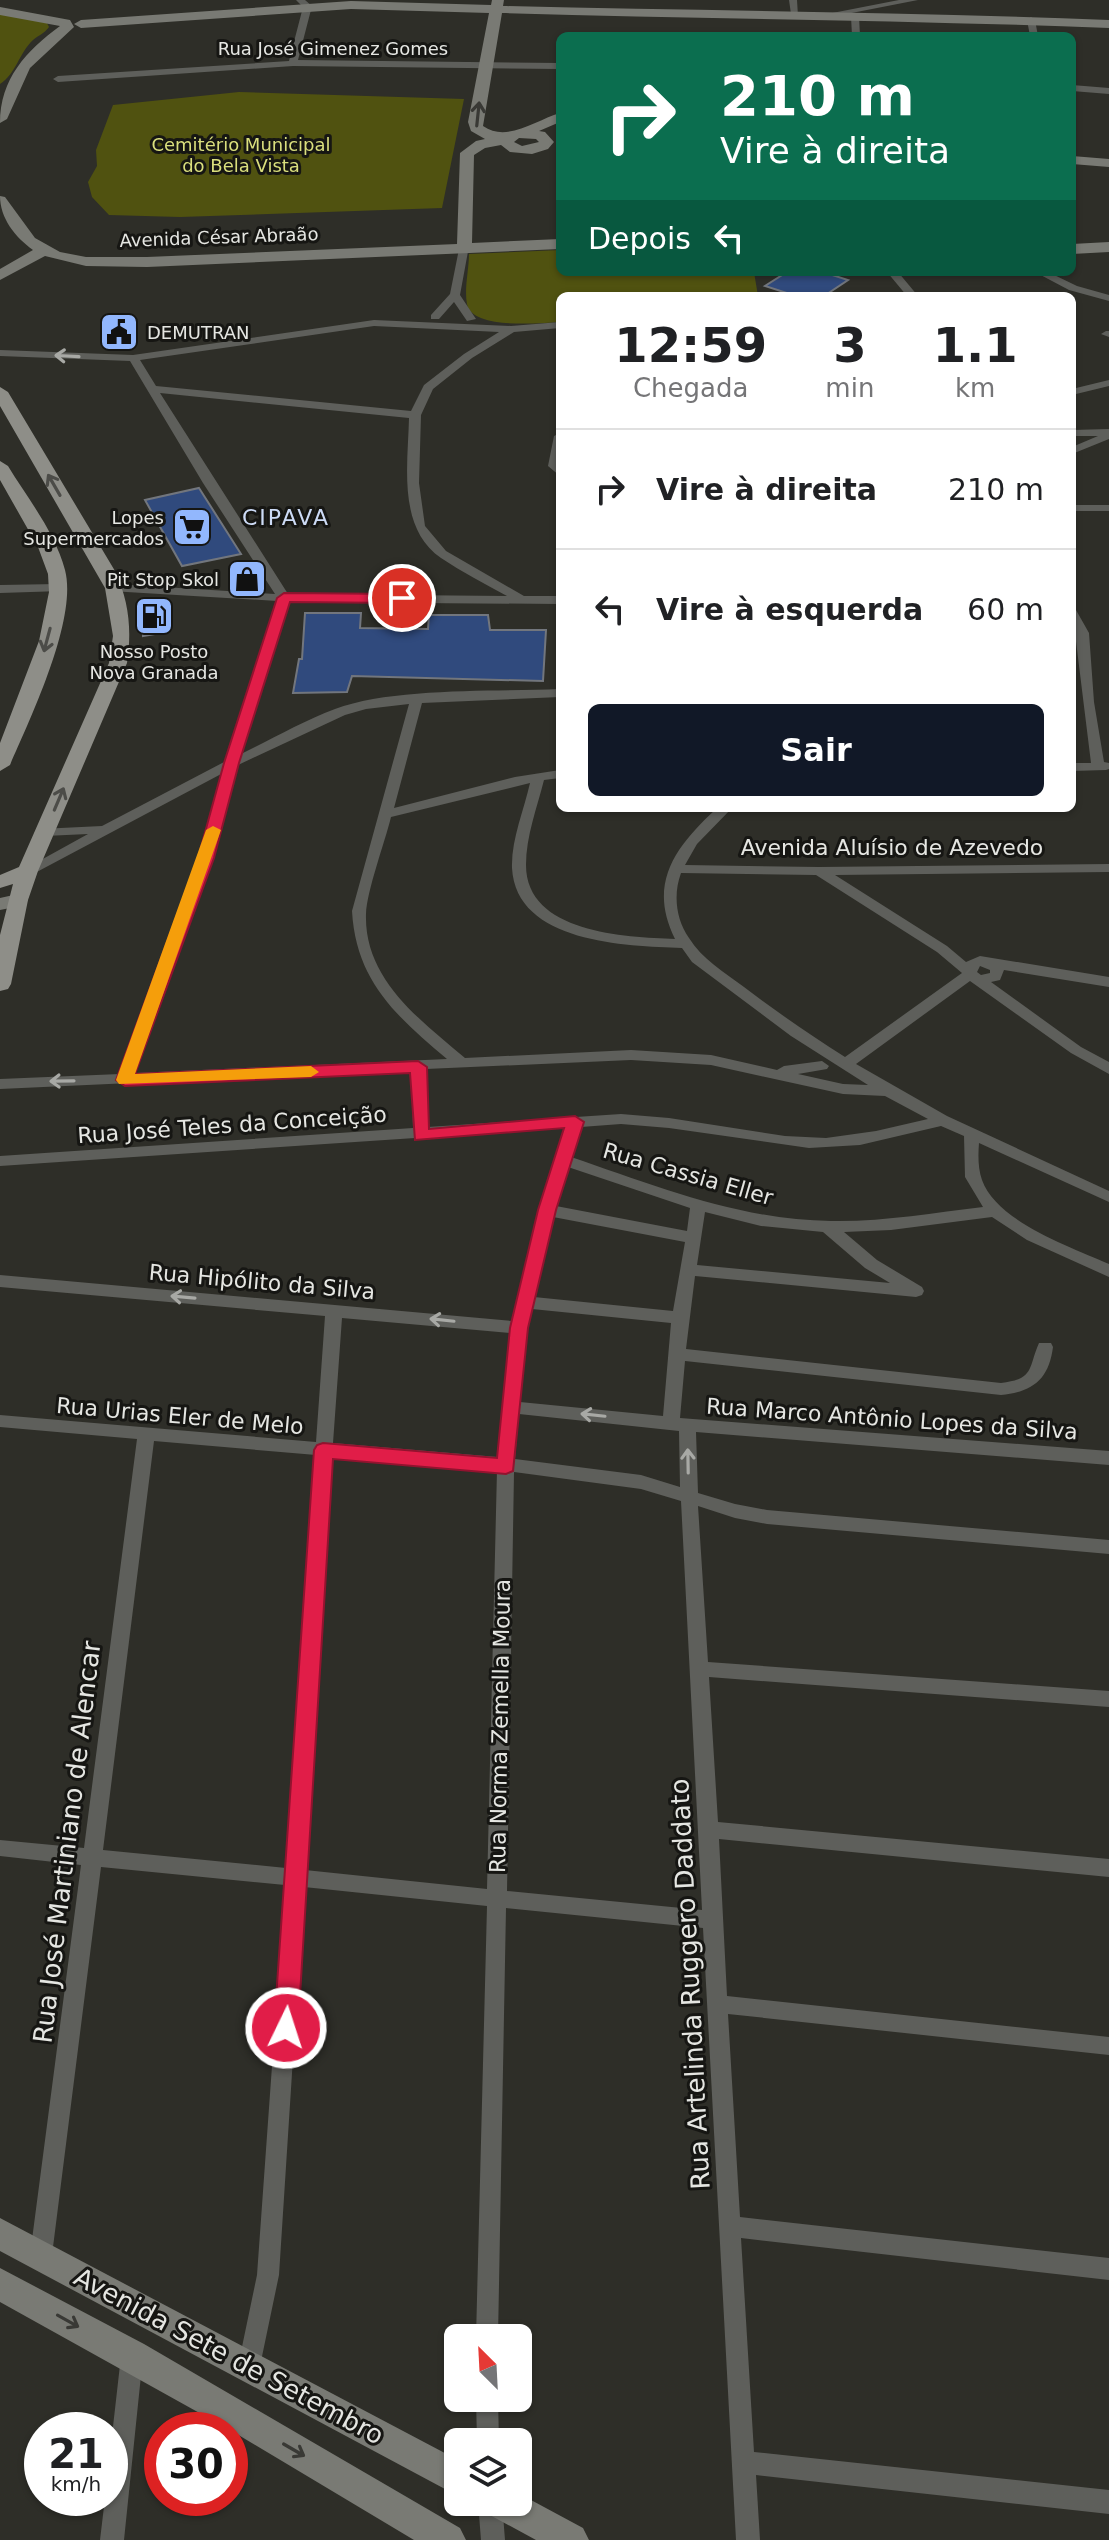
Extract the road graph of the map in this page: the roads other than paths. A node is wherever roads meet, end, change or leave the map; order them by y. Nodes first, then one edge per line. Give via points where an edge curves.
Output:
1 (665, 0) edge
2 (914, 0) edge
3 (304, 3) edge
4 (498, 4) edge
5 (794, 7) edge
6 (0, 11) edge
7 (641, 12) junction
8 (699, 14) junction
9 (887, 14) junction
10 (826, 15) junction
11 (859, 17) junction
12 (1031, 20) junction
13 (1109, 24) edge
14 (71, 25) junction
15 (701, 32) edge
16 (857, 32) edge
17 (864, 32) edge
18 (1033, 32) edge
19 (293, 63) junction
20 (488, 66) junction
21 (556, 66) edge
22 (58, 79) dead end
23 (1076, 88) edge
24 (1109, 91) edge
25 (5, 92) edge
26 (0, 119) edge
27 (555, 119) edge
28 (513, 137) junction
29 (551, 141) edge
30 (528, 150) junction
31 (556, 151) edge
32 (468, 158) junction
33 (1076, 160) edge
34 (1109, 163) edge
35 (0, 200) edge
36 (556, 244) edge
37 (38, 246) junction
38 (464, 246) junction
39 (1109, 247) edge
40 (1076, 249) edge
41 (0, 258) edge
42 (0, 275) edge
43 (896, 276) edge
44 (1048, 276) edge
45 (910, 292) edge
46 (455, 295) junction
47 (1109, 298) edge
48 (435, 317) junction
49 (471, 319) junction
50 (401, 323) junction
51 (556, 325) edge
52 (498, 328) junction
53 (511, 329) junction
54 (0, 353) edge
55 (133, 358) junction
56 (1109, 383) edge
57 (151, 389) junction
58 (1076, 391) edge
59 (0, 392) edge
60 (415, 415) junction
61 (1076, 433) edge
62 (1109, 433) edge
63 (1076, 449) edge
64 (0, 466) edge
65 (1076, 508) edge
66 (1109, 508) edge
67 (58, 588) junction
68 (114, 588) junction
69 (0, 589) edge
70 (284, 598) junction
71 (520, 599) junction
72 (556, 600) edge
73 (1076, 620) edge
74 (556, 693) edge
75 (417, 699) junction
76 (1, 760) edge
77 (232, 763) junction
78 (1104, 766) edge
79 (1076, 767) edge
80 (556, 774) edge
81 (538, 776) junction
82 (721, 812) edge
83 (387, 814) junction
84 (114, 824) junction
85 (45, 832) junction
86 (1109, 868) edge
87 (675, 869) junction
88 (28, 871) junction
89 (819, 871) junction
90 (0, 882) edge
91 (9, 902) edge
92 (683, 944) junction
93 (983, 973) junction
94 (1109, 982) edge
95 (0, 984) edge
96 (834, 1063) junction
97 (463, 1064) junction
98 (418, 1067) junction
99 (1109, 1069) edge
100 (774, 1072) junction
101 (866, 1076) junction
102 (125, 1080) junction
103 (813, 1082) junction
104 (0, 1084) edge
105 (843, 1089) junction
106 (888, 1091) junction
107 (942, 1120) junction
108 (575, 1122) junction
109 (972, 1133) junction
110 (421, 1135) junction
111 (563, 1160) junction
112 (0, 1161) edge
113 (1109, 1197) edge
114 (699, 1204) junction
115 (547, 1210) junction
116 (993, 1211) junction
117 (827, 1227) junction
118 (692, 1238) junction
119 (687, 1270) junction
120 (1109, 1271) edge
121 (0, 1281) edge
122 (525, 1302) junction
123 (334, 1310) junction
124 (680, 1318) junction
125 (519, 1328) junction
126 (1045, 1347) dead end
127 (678, 1354) junction
128 (511, 1407) junction
129 (0, 1421) edge
130 (679, 1424) junction
131 (146, 1436) junction
132 (323, 1450) junction
133 (1109, 1458) edge
134 (506, 1466) junction
135 (688, 1496) junction
136 (1109, 1547) edge
137 (701, 1669) junction
138 (1109, 1699) edge
139 (710, 1830) junction
140 (0, 1848) edge
141 (91, 1859) junction
142 (1109, 1868) edge
143 (297, 1878) junction
144 (497, 1899) junction
145 (712, 1920) junction
146 (717, 2004) junction
147 (1109, 2046) edge
148 (731, 2226) junction
149 (0, 2234) edge
150 (41, 2255) junction
151 (1109, 2269) edge
152 (0, 2284) edge
153 (487, 2324) edge
154 (132, 2356) junction
155 (249, 2366) junction
156 (745, 2462) junction
157 (444, 2471) edge
158 (1109, 2502) edge
159 (491, 2516) edge
160 (526, 2516) edge
161 (112, 2540) edge
162 (448, 2540) edge
163 (493, 2540) edge
164 (571, 2540) edge
165 (748, 2540) edge

1 - 5 main road via 751,13
1 - 7 main road
1 - 8 main road
2 - 9 street
3 - 4 main road
3 - 14 main road
3 - 19 street
4 - 7 main road
4 - 20 main road
5 - 10 main road
6 - 14 main road
7 - 8 main road
8 - 11 main road
8 - 15 main road
9 - 10 street
9 - 11 main road
9 - 12 main road
10 - 11 main road
11 - 16 street
11 - 17 street
12 - 13 main road
12 - 18 street
14 - 25 main road via 31,56
19 - 20 street, Rua José Gimenez Gomes
19 - 22 street, Rua José Gimenez Gomes
20 - 21 street, Rua José Gimenez Gomes
28 -> 20 main road via 486,135 476,128
23 - 24 street
25 - 26 main road
27 - 28 main road
27 - 29 main road
28 - 29 main road
28 - 30 main road via 511,147
28 - 32 main road via 475,147
29 - 30 main road
30 - 31 main road
30 - 32 main road
32 - 38 main road
33 - 34 main road
35 - 37 main road
36 - 38 main road, Avenida César Abraão
37 - 38 main road, Avenida César Abraão via 84,260 139,262
37 - 41 main road
37 - 42 main road
38 - 46 street
39 - 40 main road
43 - 45 street
44 - 47 street
46 - 48 street
46 - 49 street
48 - 49 street
48 - 50 street
49 - 52 street
50 - 52 street
50 - 55 street via 345,326
51 - 53 street
52 - 53 street
53 - 60 street via 437,378
55 -> 54 street
55 - 57 street
56 - 58 street
57 - 60 street
57 - 70 street
68 -> 59 main road
60 - 71 street via 413,483 419,526 442,554
61 - 62 street
62 - 63 street
64 - 67 main road via 49,551
65 - 66 street
67 - 69 street
67 -> 76 main road via 47,644
68 - 70 street
85 -> 68 main road via 118,663 122,636
70 - 71 street
70 - 77 street
71 - 72 street
73 - 78 street via 1083,633 1088,702
74 - 75 street
75 - 77 street via 340,712
75 - 83 street
77 - 84 street
77 - 102 street via 206,858
78 - 79 street
80 - 81 street
81 - 83 street
81 - 92 street via 519,867 526,895 546,914 586,934
82 - 87 street via 686,845
83 - 97 street via 359,911 362,950 393,1002
84 - 85 street
84 - 88 street
85 - 88 main road
86 - 89 street, Avenida Aluísio de Azevedo
87 - 89 street, Avenida Aluísio de Azevedo
87 - 92 street via 670,905
88 - 90 main road
88 - 91 main road
89 - 93 street
91 - 95 main road
92 - 96 street
93 - 94 street via 1044,970
93 - 96 street
93 - 99 street via 1013,1005
96 - 100 street
96 - 101 street
96 - 103 street
97 - 98 street
97 - 100 street via 654,1055
98 - 102 street
98 - 110 street
100 - 103 street
101 - 105 street
101 - 106 street
102 -> 104 street
103 - 105 street
105 - 106 street
106 - 107 street
107 - 108 street, Rua José Teles da Conceição via 863,1139 810,1143 654,1120
107 - 109 street
108 - 110 street, Rua José Teles da Conceição
108 - 111 street, Rua Norma Zemella Moura
109 - 113 street
109 - 116 street via 974,1182
110 - 112 street, Rua José Teles da Conceição
111 - 114 street, Rua Cassia Eller
111 - 115 street, Rua Norma Zemella Moura
114 - 117 street, Rua Cassia Eller
114 - 118 street, Rua Artelinda Ruggero Daddato
115 - 118 street
115 - 122 street, Rua Norma Zemella Moura
116 - 117 street, Rua Cassia Eller
116 - 120 street
117 - 119 street via 871,1264 916,1291
118 - 119 street, Rua Artelinda Ruggero Daddato
119 - 124 street, Rua Artelinda Ruggero Daddato
123 -> 121 street, Rua Hipólito da Silva
122 - 124 street
122 - 125 street, Rua Norma Zemella Moura
125 -> 123 street, Rua Hipólito da Silva
123 - 132 street
124 - 127 street, Rua Artelinda Ruggero Daddato
125 - 128 street, Rua Norma Zemella Moura
126 - 127 street via 1041,1372 1033,1382 1001,1389
127 - 130 street, Rua Artelinda Ruggero Daddato
130 -> 128 street, Rua Marco Antônio Lopes da Silva
128 - 134 street, Rua Norma Zemella Moura
129 - 131 street, Rua Urias Eler de Melo
130 - 133 street, Rua Marco Antônio Lopes da Silva
135 -> 130 street, Rua Artelinda Ruggero Daddato
131 - 132 street, Rua Urias Eler de Melo
131 - 141 street, Rua José Martiniano de Alencar
132 - 134 street, Rua Urias Eler de Melo
132 - 143 street
134 - 135 street, Rua Urias Eler de Melo via 641,1482
134 - 144 street, Rua Norma Zemella Moura
135 - 136 street, Rua Urias Eler de Melo via 767,1517
135 - 137 street, Rua Artelinda Ruggero Daddato
137 - 138 street
137 - 139 street, Rua Artelinda Ruggero Daddato
139 - 142 street
139 - 145 street, Rua Artelinda Ruggero Daddato
140 - 141 street
141 - 143 street
141 - 150 street, Rua José Martiniano de Alencar
143 - 144 street
143 - 155 street via 268,2275
144 - 145 street
144 - 153 street, Rua Norma Zemella Moura
145 - 146 street, Rua Artelinda Ruggero Daddato
146 - 147 street
146 - 148 street, Rua Artelinda Ruggero Daddato
148 - 151 street
148 - 156 street, Rua Artelinda Ruggero Daddato
149 - 150 main road, Avenida Sete de Setembro
150 - 155 main road, Avenida Sete de Setembro
152 -> 154 main road, Avenida Sete de Setembro
154 - 161 street
154 -> 162 main road, Avenida Sete de Setembro
155 - 157 main road, Avenida Sete de Setembro
156 - 158 street
156 - 165 street, Rua Artelinda Ruggero Daddato
159 - 163 street
160 - 164 main road

